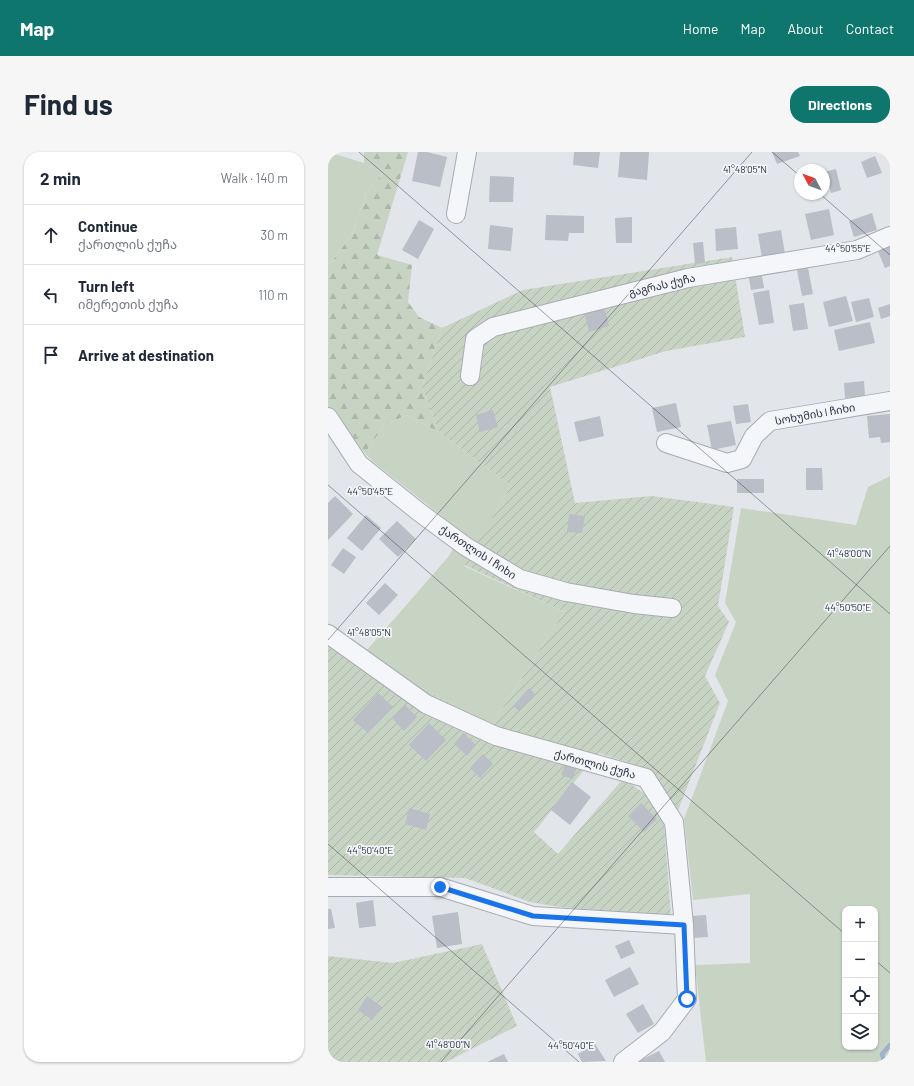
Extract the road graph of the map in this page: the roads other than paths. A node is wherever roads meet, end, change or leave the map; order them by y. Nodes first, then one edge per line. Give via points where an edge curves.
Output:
1 (468, 152) edge
2 (456, 214) dead end
3 (890, 236) edge
4 (470, 376) dead end
5 (890, 401) edge
6 (328, 417) edge
7 (666, 443) dead end
8 (672, 608) dead end
9 (328, 634) edge
10 (328, 887) edge
11 (684, 925) junction
12 (623, 1062) edge

1 - 2 street
3 - 4 street, გაგრას ქუჩა via 857,250 688,278 493,327 475,338
5 - 7 street, სოხუმის I ჩიხი via 770,420 754,436 742,459 727,463
6 - 8 street, ქართლის I ჩიხი via 359,464 459,542 520,579 566,592
9 - 11 street, ქართლის ქუჩა via 426,704 496,736 646,778 674,822
10 - 11 street via 440,887 533,916
11 - 12 street, ქართლის ქუჩა via 687,999 662,1032

